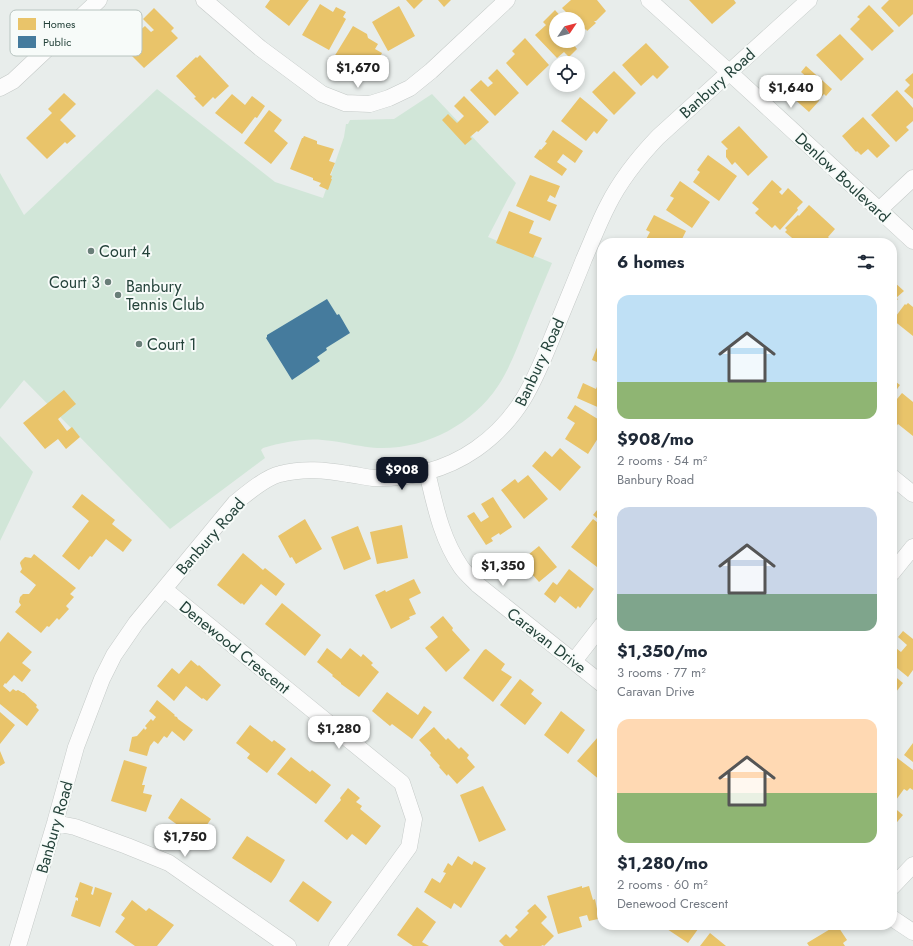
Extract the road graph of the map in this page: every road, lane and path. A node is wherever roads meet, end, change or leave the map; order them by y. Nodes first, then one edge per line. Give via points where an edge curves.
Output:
1 (99, 0) edge
2 (204, 0) edge
3 (507, 0) edge
4 (649, 0) edge
5 (809, 0) edge
6 (88, 10) edge
7 (40, 56) edge
8 (730, 72) junction
9 (0, 88) edge
10 (913, 178) edge
11 (879, 210) junction
12 (913, 241) edge
13 (427, 472) junction
14 (897, 481) edge
15 (913, 494) edge
16 (913, 547) edge
17 (897, 568) edge
18 (164, 589) junction
19 (597, 631) edge
20 (574, 661) junction
21 (597, 680) edge
22 (55, 823) junction
23 (913, 865) edge
24 (897, 883) edge
25 (897, 921) edge
26 (913, 932) edge
27 (18, 946) edge
28 (288, 946) edge
29 (337, 946) edge

1 - 6 street
2 - 3 street via 260,48 322,94 345,103 370,104 410,88
4 - 8 street, Denlow Boulevard
5 - 8 street, Banbury Road
7 - 9 street via 13,81
8 - 11 street, Denlow Boulevard
8 - 13 street, Banbury Road via 658,137 619,184 599,224 541,367 514,414 476,449 448,465
10 - 11 street
11 - 12 street, Denlow Boulevard
13 - 18 street, Banbury Road via 379,478 326,470 278,474 252,489 236,503
13 - 20 street, Caravan Drive via 441,528 462,568 478,585
14 - 15 street
16 - 17 street
18 - 22 street, Banbury Road via 136,623 108,667 76,747
18 - 29 street, Denewood Crescent via 402,783 414,819 409,847
19 - 20 street
20 - 21 street, Caravan Drive
22 - 27 street, Banbury Road
22 - 28 street via 75,827 168,863
23 - 24 street
25 - 26 street

